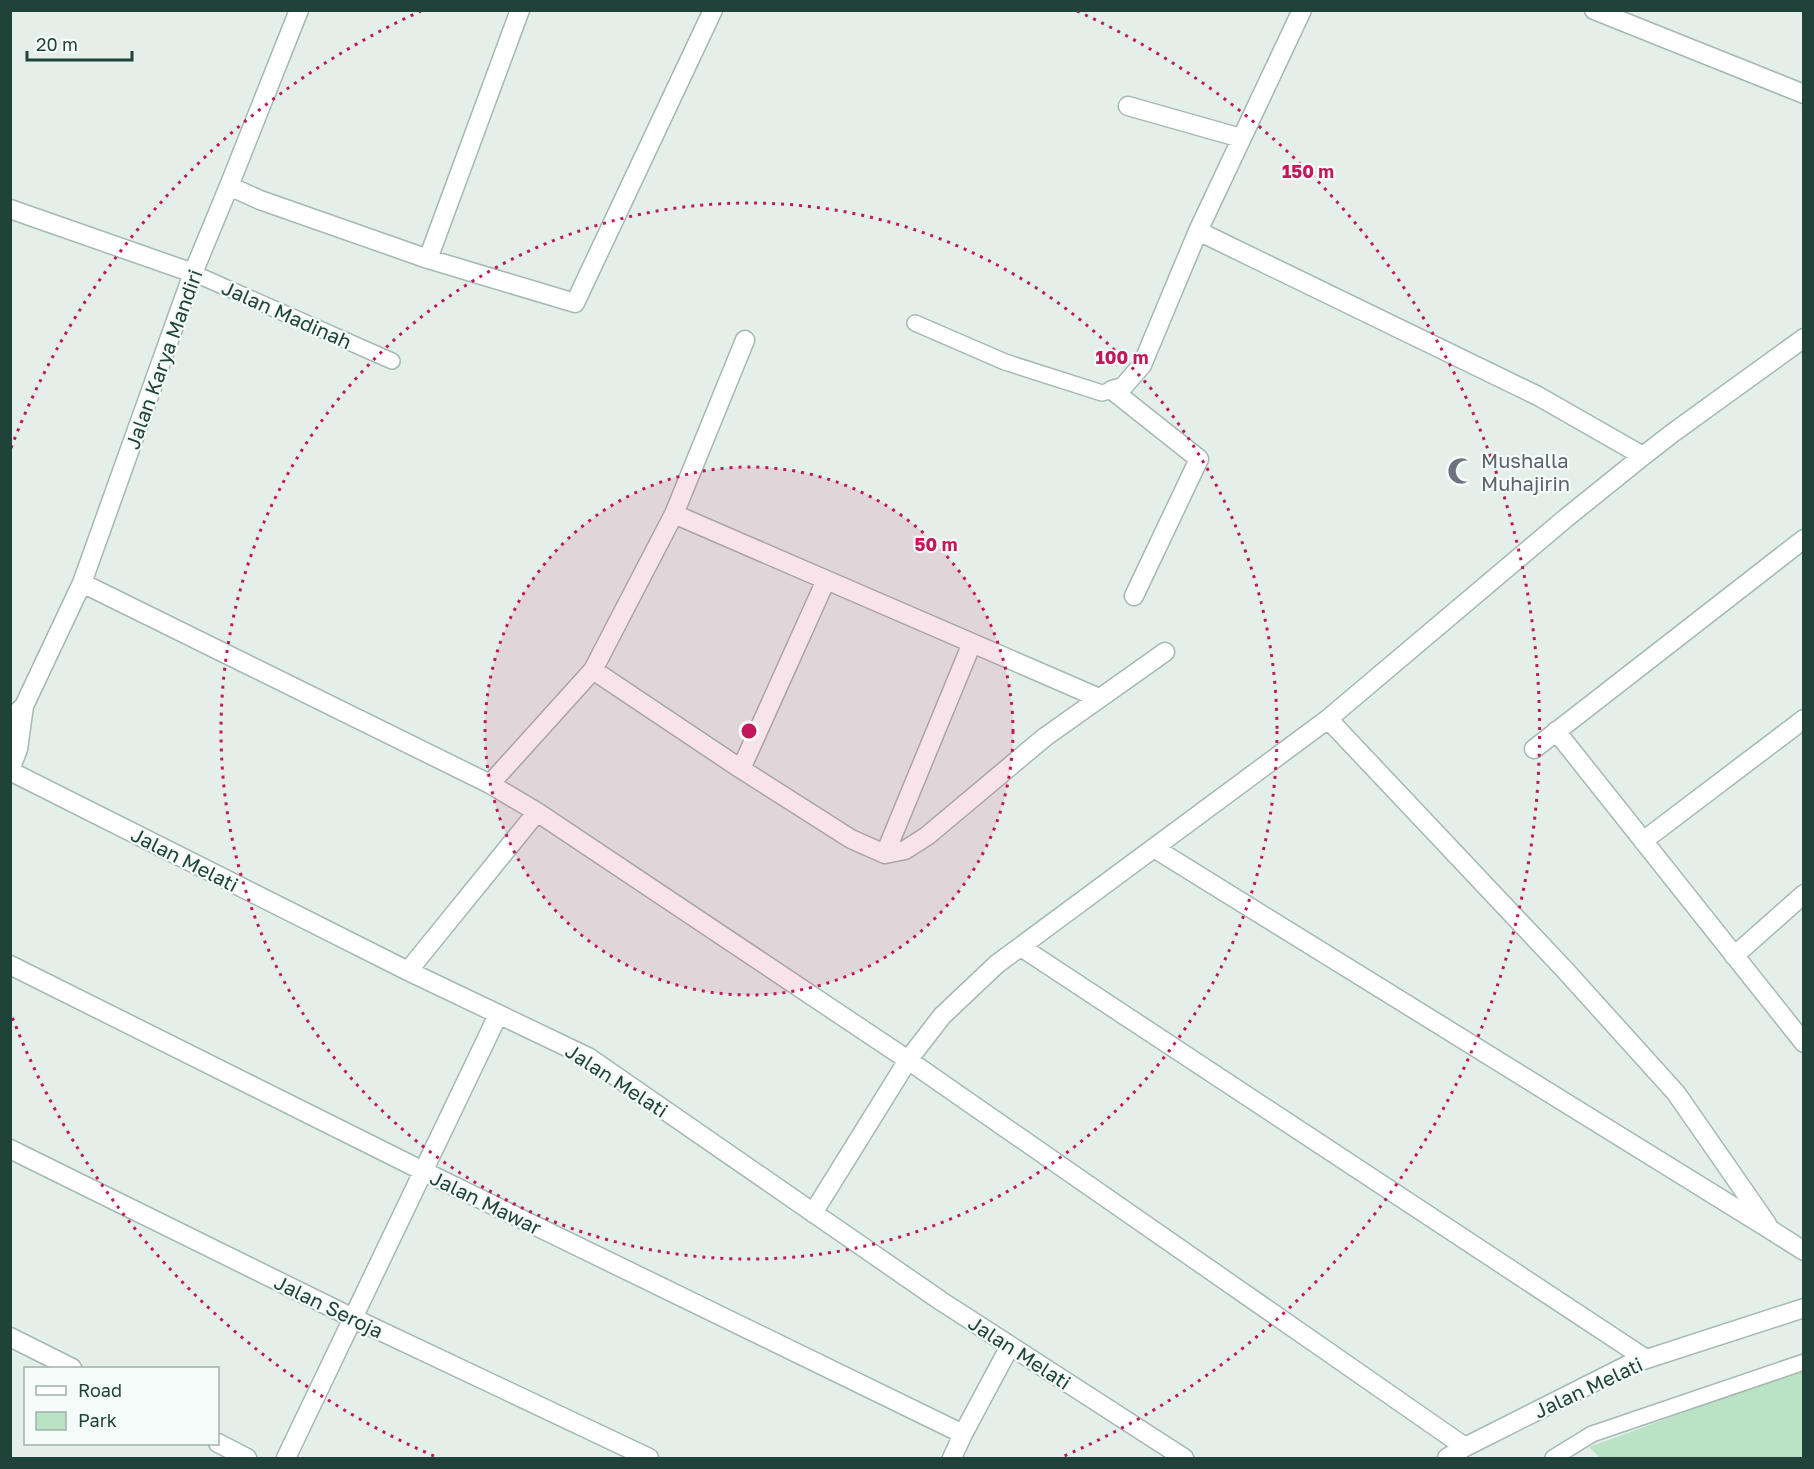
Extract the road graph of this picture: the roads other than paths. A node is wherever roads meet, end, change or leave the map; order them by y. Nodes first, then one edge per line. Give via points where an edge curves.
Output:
1 (299, 10) edge
2 (520, 10) edge
3 (712, 10) edge
4 (1302, 10) edge
5 (1594, 10) edge
6 (1803, 93) edge
7 (1128, 106) dead end
8 (1241, 138) junction
9 (229, 186) junction
10 (10, 209) edge
11 (1198, 231) junction
12 (428, 259) junction
13 (193, 273) junction
14 (915, 323) dead end
15 (1803, 338) edge
16 (746, 340) dead end
17 (393, 361) dead end
18 (1112, 390) junction
19 (1643, 456) junction
20 (674, 514) junction
21 (1803, 539) edge
22 (826, 580) junction
23 (82, 584) junction
24 (1134, 596) dead end
25 (972, 643) junction
26 (1165, 652) dead end
27 (593, 670) junction
28 (1099, 698) junction
29 (24, 706) junction
30 (1803, 718) edge
31 (10, 719) edge
32 (1328, 719) junction
33 (1556, 731) junction
34 (1534, 748) dead end
35 (741, 769) junction
36 (10, 770) edge
37 (490, 784) junction
38 (537, 812) junction
39 (1643, 841) junction
40 (1154, 848) junction
41 (885, 854) junction
42 (1803, 894) edge
43 (1021, 947) junction
44 (1734, 956) junction
45 (10, 964) edge
46 (408, 971) junction
47 (498, 1015) junction
48 (1803, 1043) edge
49 (908, 1060) junction
50 (10, 1149) edge
51 (423, 1172) junction
52 (813, 1213) junction
53 (1771, 1230) junction
54 (1803, 1251) edge
55 (1803, 1308) edge
56 (353, 1318) junction
57 (10, 1337) edge
58 (1010, 1346) junction
59 (1646, 1359) junction
60 (1803, 1362) edge
61 (70, 1367) edge
62 (963, 1434) junction
63 (219, 1444) edge
64 (1466, 1447) junction
65 (247, 1458) edge
66 (286, 1458) edge
67 (649, 1458) edge
68 (952, 1458) edge
69 (1184, 1458) edge
70 (1447, 1458) edge
71 (1553, 1458) edge

1 - 9 street, Jalan Karya Mandiri
2 - 12 street
3 - 12 street via 574,303
4 - 8 street
5 - 6 street
7 - 8 street
8 - 11 street
9 - 12 street
9 - 13 street, Jalan Karya Mandiri
10 - 13 street, Jalan Madinah
11 - 18 street via 1142,365 1123,387
11 - 19 street via 1538,396
13 - 17 lane, Jalan Madinah
13 - 23 street, Jalan Karya Mandiri
14 - 18 lane via 1005,362 1102,393
15 - 19 street
16 - 20 street
18 - 24 street via 1199,459
19 - 32 street
20 - 22 street
20 - 27 street
21 - 33 street
22 - 25 street
22 - 35 street
23 - 29 street, Jalan Karya Mandiri
23 - 37 street
25 - 28 street
25 - 41 street
26 - 28 street
27 - 35 street
27 - 37 street
28 - 41 street via 1045,737 927,836 905,850
29 - 31 street
29 - 36 street via 18,749
30 - 39 street
32 - 40 street
32 - 53 street via 1676,1093
33 - 34 street
33 - 39 street
35 - 41 street via 850,839
36 - 46 street, Jalan Melati
37 - 38 street
38 - 46 street
38 - 49 street
39 - 44 street
40 - 43 street
40 - 53 street
42 - 44 street
43 - 49 street via 942,1016
43 - 59 street
44 - 48 street
45 - 51 street, Jalan Mawar
46 - 47 street, Jalan Melati
47 - 51 street
47 - 52 street, Jalan Melati via 588,1057
49 - 52 street
49 - 64 street
50 - 56 street, Jalan Seroja
51 - 56 street
51 - 62 street, Jalan Mawar
52 - 58 street, Jalan Melati
53 - 54 street
55 - 59 street, Jalan Melati
56 - 66 street
56 - 67 street, Jalan Seroja
57 - 61 street
58 - 62 street
58 - 69 street, Jalan Melati
59 - 64 street, Jalan Melati
60 - 71 lane via 1592,1434
62 - 68 street
63 - 65 street
64 - 70 street, Jalan Melati

